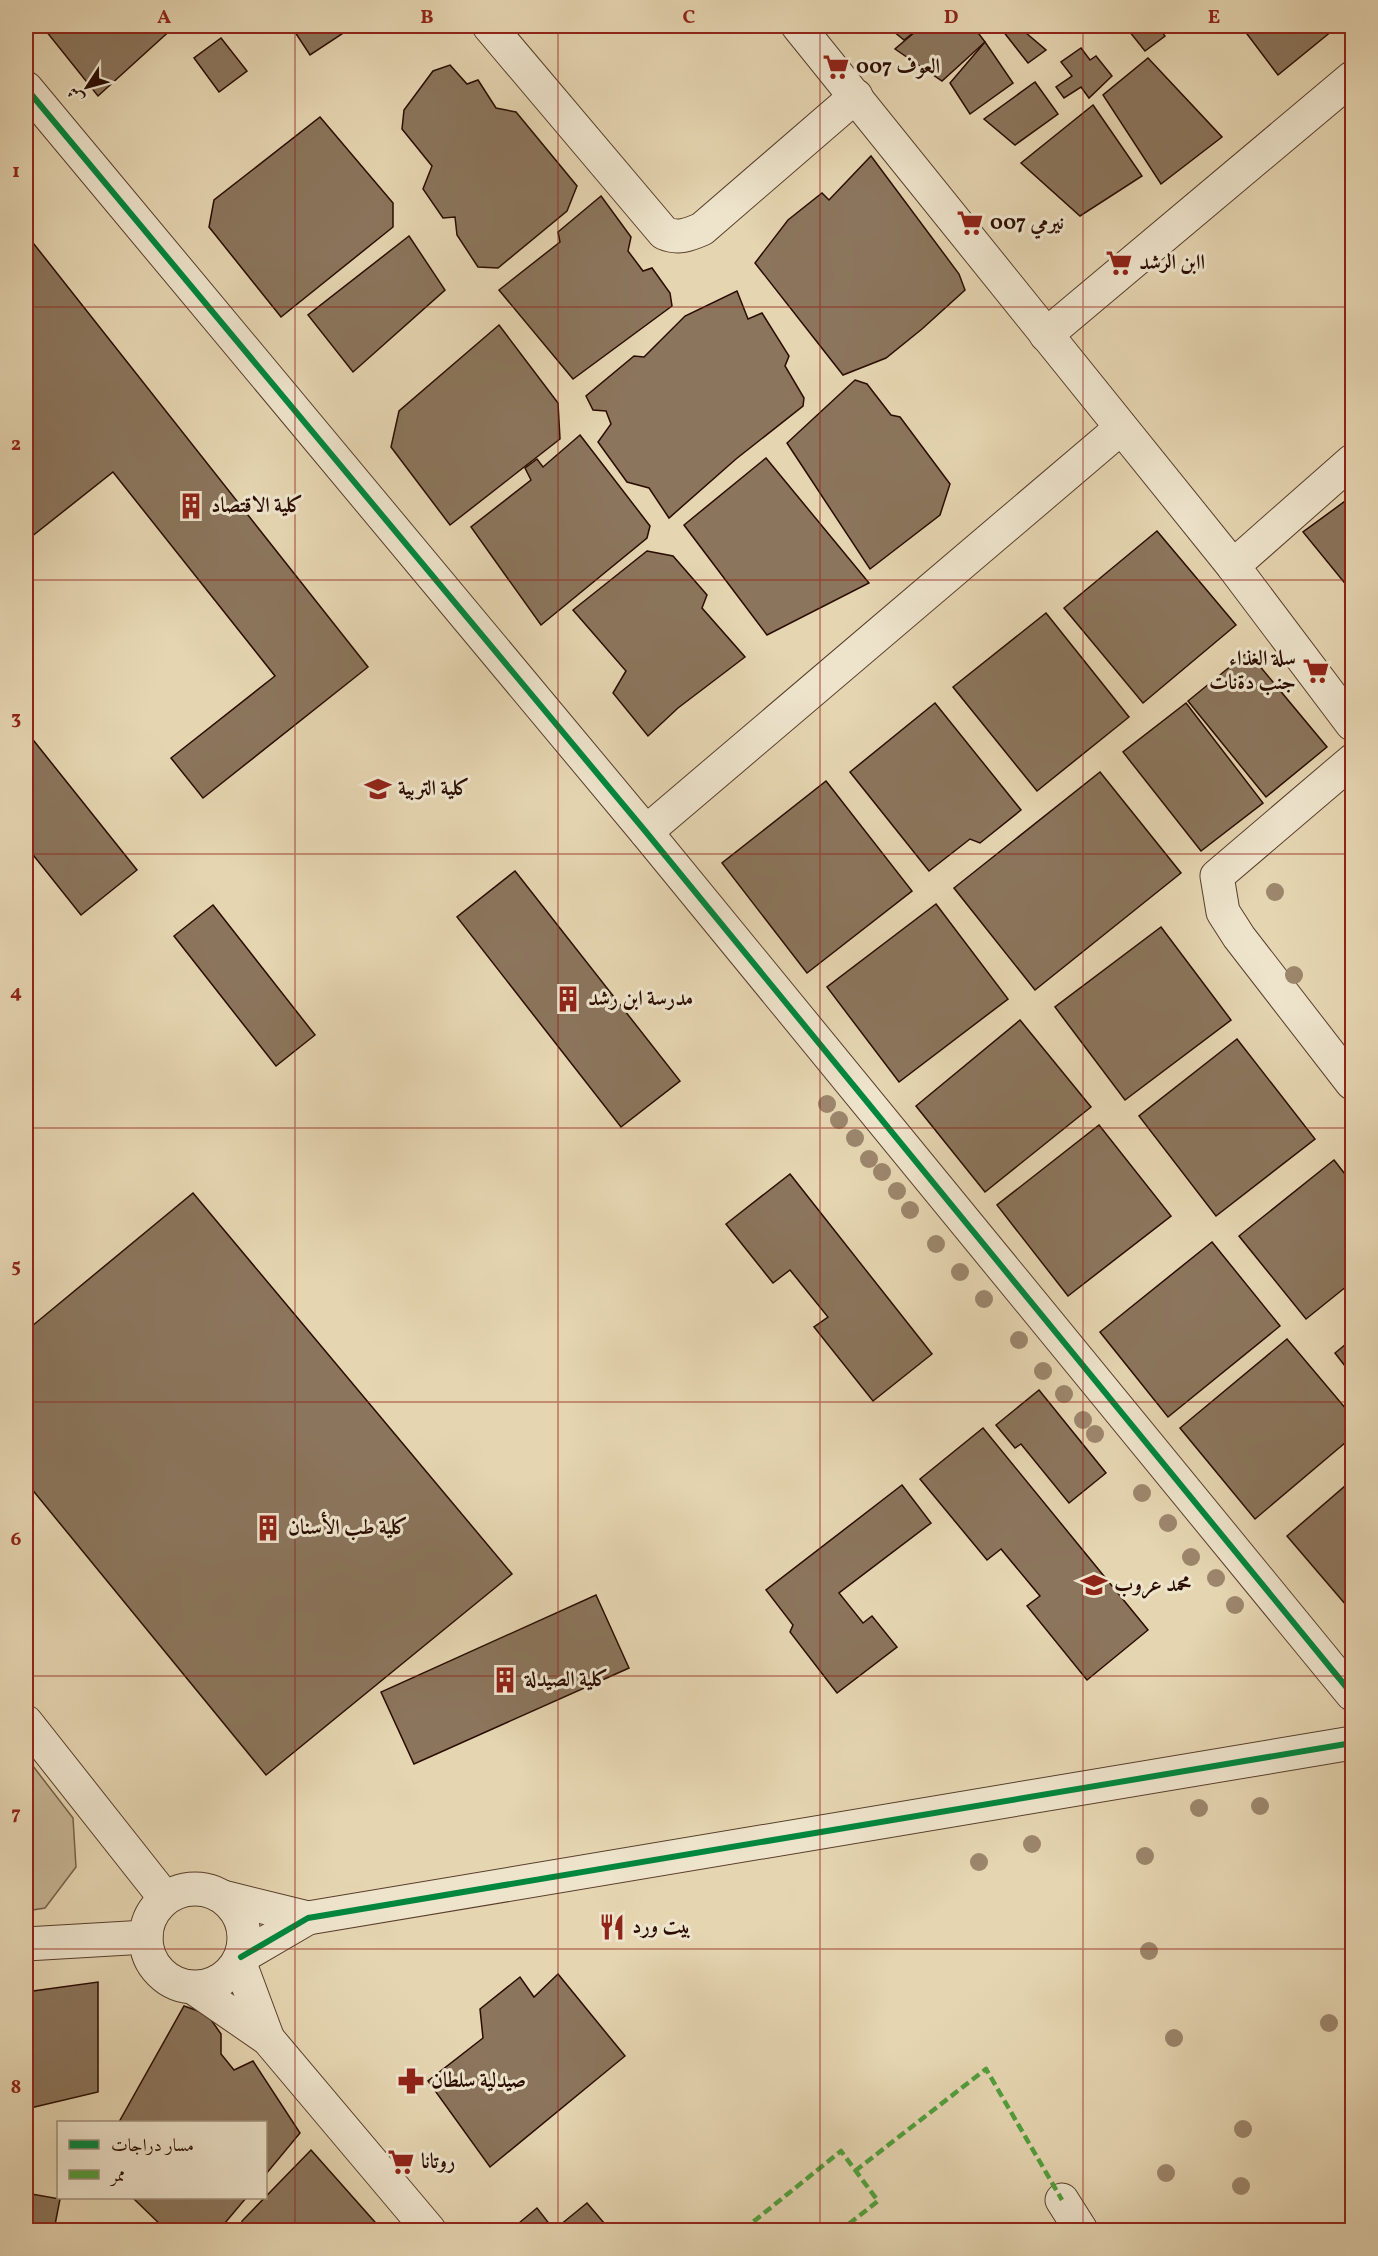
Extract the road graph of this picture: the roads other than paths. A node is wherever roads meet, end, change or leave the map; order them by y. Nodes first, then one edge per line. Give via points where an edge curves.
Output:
1 (489, 26) edge
2 (798, 26) edge
3 (1353, 78) edge
4 (26, 88) edge
5 (856, 96) junction
6 (1046, 335) junction
7 (1121, 428) junction
8 (1353, 461) edge
9 (1233, 566) junction
10 (1353, 724) edge
11 (1353, 761) edge
12 (646, 832) junction
13 (1353, 1083) edge
14 (1353, 1694) edge
15 (26, 1722) edge
16 (1353, 1743) edge
17 (223, 1897) junction
18 (165, 1899) junction
19 (308, 1918) junction
20 (146, 1937) junction
21 (26, 1944) edge
22 (240, 1959) junction
23 (194, 1988) junction
24 (268, 2039) junction
25 (1062, 2200) dead end
26 (429, 2230) edge
27 (1081, 2230) edge

1 - 5 street via 664,233 674,237 702,229
2 - 5 street
3 - 6 street
4 - 12 street
5 - 6 street
6 - 7 street
7 - 9 street
7 - 12 street
8 - 9 street
9 - 10 street
11 - 13 street via 1217,876 1223,912 1239,937
12 - 14 street
15 - 18 street
16 - 19 street
17 - 18 street via 200,1888 176,1892
17 - 19 street
17 - 22 street via 243,1925
18 - 20 street via 151,1914
19 - 22 street
20 - 21 street
20 - 23 street via 152,1962 160,1972 170,1981
22 - 23 street via 219,1981
22 - 24 street
23 - 24 street
24 - 26 street
25 - 27 street

